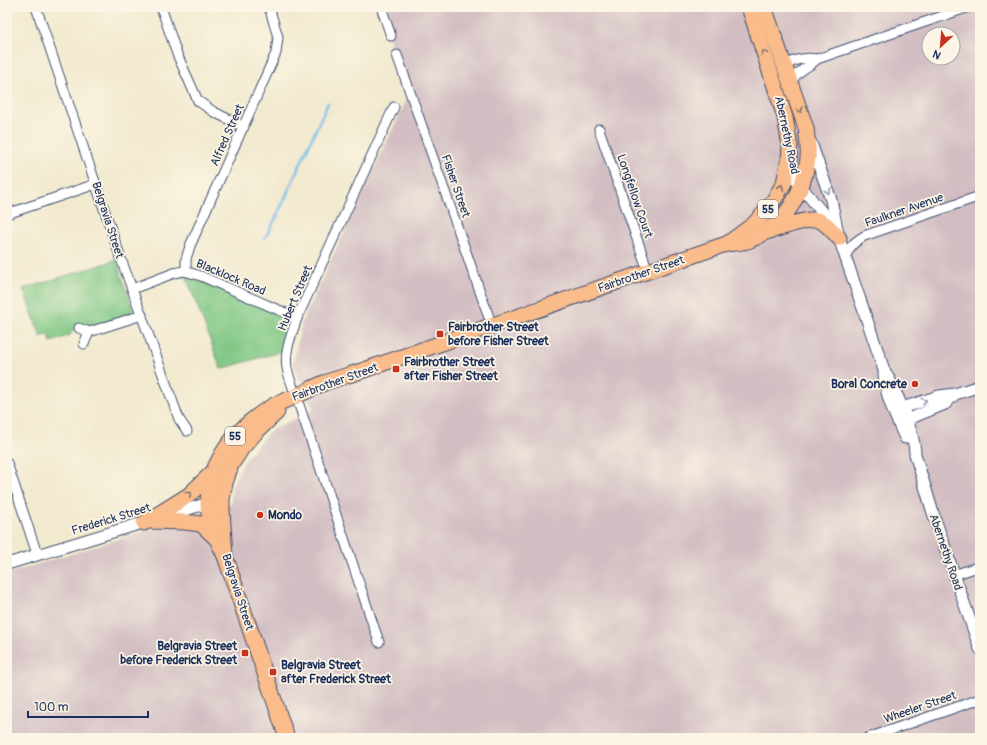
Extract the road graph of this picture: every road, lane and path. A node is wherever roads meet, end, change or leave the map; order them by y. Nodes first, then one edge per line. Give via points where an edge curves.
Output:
1 (36, 7) edge
2 (161, 7) edge
3 (269, 7) edge
4 (381, 7) edge
5 (748, 7) edge
6 (764, 7) edge
7 (969, 7) edge
8 (391, 36) dead end
9 (397, 55) dead end
10 (817, 59) junction
11 (785, 66) junction
12 (791, 83) junction
13 (777, 89) junction
14 (394, 108) dead end
15 (244, 127) junction
16 (806, 128) junction
17 (599, 129) dead end
18 (789, 159) junction
19 (96, 184) junction
20 (801, 187) junction
21 (980, 196) edge
22 (7, 214) edge
23 (762, 234) junction
24 (837, 234) junction
25 (726, 244) junction
26 (845, 258) junction
27 (186, 271) junction
28 (648, 272) junction
29 (132, 289) junction
30 (142, 315) junction
31 (297, 318) junction
32 (492, 326) junction
33 (79, 328) dead end
34 (89, 332) junction
35 (84, 344) dead end
36 (980, 386) edge
37 (956, 394) junction
38 (296, 396) junction
39 (897, 409) junction
40 (902, 421) junction
41 (188, 431) dead end
42 (7, 464) edge
43 (214, 471) junction
44 (215, 501) junction
45 (146, 522) junction
46 (218, 540) junction
47 (37, 554) junction
48 (225, 556) junction
49 (7, 564) edge
50 (980, 566) edge
51 (954, 575) junction
52 (379, 642) dead end
53 (980, 649) edge
54 (980, 699) edge
55 (287, 738) edge
56 (868, 738) edge

1 - 19 street, Belgravia Street
2 - 15 street via 177,54 198,101
3 - 15 street, Alfred Street via 278,37 276,53
4 - 8 street
13 -> 5 main road, Abernethy Road / 55
6 - 11 main road, Abernethy Road / 55
7 - 10 street
9 - 32 street, Fisher Street
10 - 11 street via 808,58
10 - 12 street via 800,70
11 - 12 main road, Abernethy Road / 55
11 - 13 street
12 -> 16 main road, Abernethy Road / 55
13 - 18 main road, Abernethy Road / 55 via 789,135
14 - 31 street, Hubert Street
15 - 27 street, Alfred Street via 190,246
16 - 20 main road, Fairbrother Street / 55 via 808,158
16 -> 24 street, Abernethy Road via 831,200
17 - 28 street, Longfellow Court
18 - 20 street, Abernethy Road via 795,179
25 -> 18 main road, Fairbrother Street / 55 via 754,224 770,207 784,183
19 - 22 street
19 - 29 street, Belgravia Street
20 - 23 main road, Fairbrother Street / 55 via 787,212
20 - 24 street, Abernethy Road
21 - 26 street, Faulkner Avenue via 864,236 852,244
23 - 24 main road via 800,222 816,220
23 - 25 main road, Fairbrother Street / 55 via 749,241
24 - 26 street, Abernethy Road
25 - 28 main road, Fairbrother Street / 55
26 - 39 street, Abernethy Road via 884,370 884,385
27 - 29 street, Blacklock Road
27 - 31 street, Blacklock Road
28 - 32 main road, Fairbrother Street / 55
29 - 30 street, Belgravia Street
30 - 34 street
30 - 41 street, Belgravia Street via 179,419
31 - 38 street, Hubert Street via 286,361
32 - 38 main road, Fairbrother Street / 55 via 324,383
33 - 34 street
34 - 35 street
36 - 37 street
39 -> 37 street via 939,396
37 - 40 street via 945,404
38 - 43 main road, Fairbrother Street / 55 via 272,406 250,422 228,446
38 - 44 main road, Belgravia Street / 55 via 254,433 242,448 231,465
38 - 52 street, Hubert Street
39 - 40 street, Abernethy Road
40 - 51 street, Abernethy Road
42 - 47 street
43 - 44 main road, Fairbrother Street / 55 via 208,490
45 -> 43 main road via 189,495
44 - 45 street, Frederick Street
44 - 46 main road, Fairbrother Street / 55 via 210,521
44 - 48 main road, Belgravia Street / 55
45 - 46 main road via 201,524
45 - 47 street, Frederick Street
46 - 48 main road, Fairbrother Street / 55
47 - 49 street, Frederick Street
48 - 55 main road, Belgravia Street / 55
50 - 51 street
51 - 53 street, Abernethy Road
54 - 56 street, Wheeler Street

